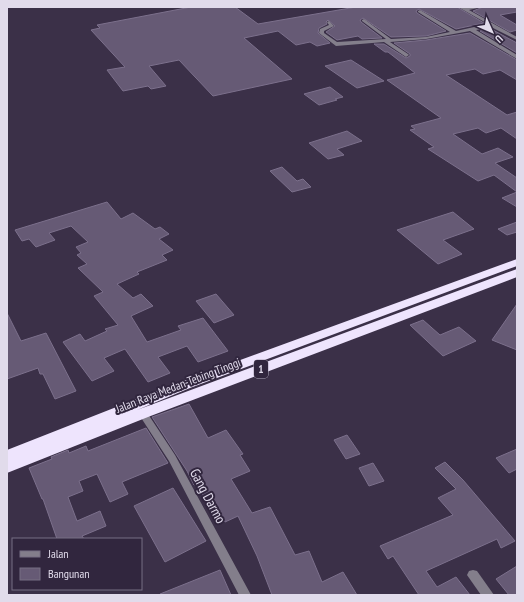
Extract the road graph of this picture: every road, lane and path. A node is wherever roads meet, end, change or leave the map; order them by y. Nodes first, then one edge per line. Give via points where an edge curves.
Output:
1 (460, 7) edge
2 (480, 7) edge
3 (466, 9) junction
4 (420, 11) dead end
5 (364, 20) dead end
6 (329, 22) dead end
7 (492, 25) junction
8 (470, 30) junction
9 (456, 33) junction
10 (517, 39) edge
11 (388, 41) junction
12 (406, 55) dead end
13 (517, 57) edge
14 (517, 262) edge
15 (517, 273) edge
16 (143, 413) junction
17 (7, 456) edge
18 (7, 467) edge
19 (474, 575) dead end
20 (246, 595) edge
21 (488, 595) edge

1 - 3 street
2 - 3 street
3 - 7 street
4 - 9 street
5 - 11 street
6 - 11 street via 332,26 320,32 336,44
7 - 8 street
7 - 10 street
8 - 9 street
8 - 13 street
9 - 11 street
11 - 12 street via 389,45
14 - 17 highway, Jalan Raya Medan-Tebing Tinggi / 1 via 185,385
15 - 16 highway, Jalan Raya Medan-Tebing Tinggi / 1
16 - 18 highway, Jalan Raya Medan-Tebing Tinggi / 1
16 - 20 street, Gang Darmo via 172,458
19 - 21 street

